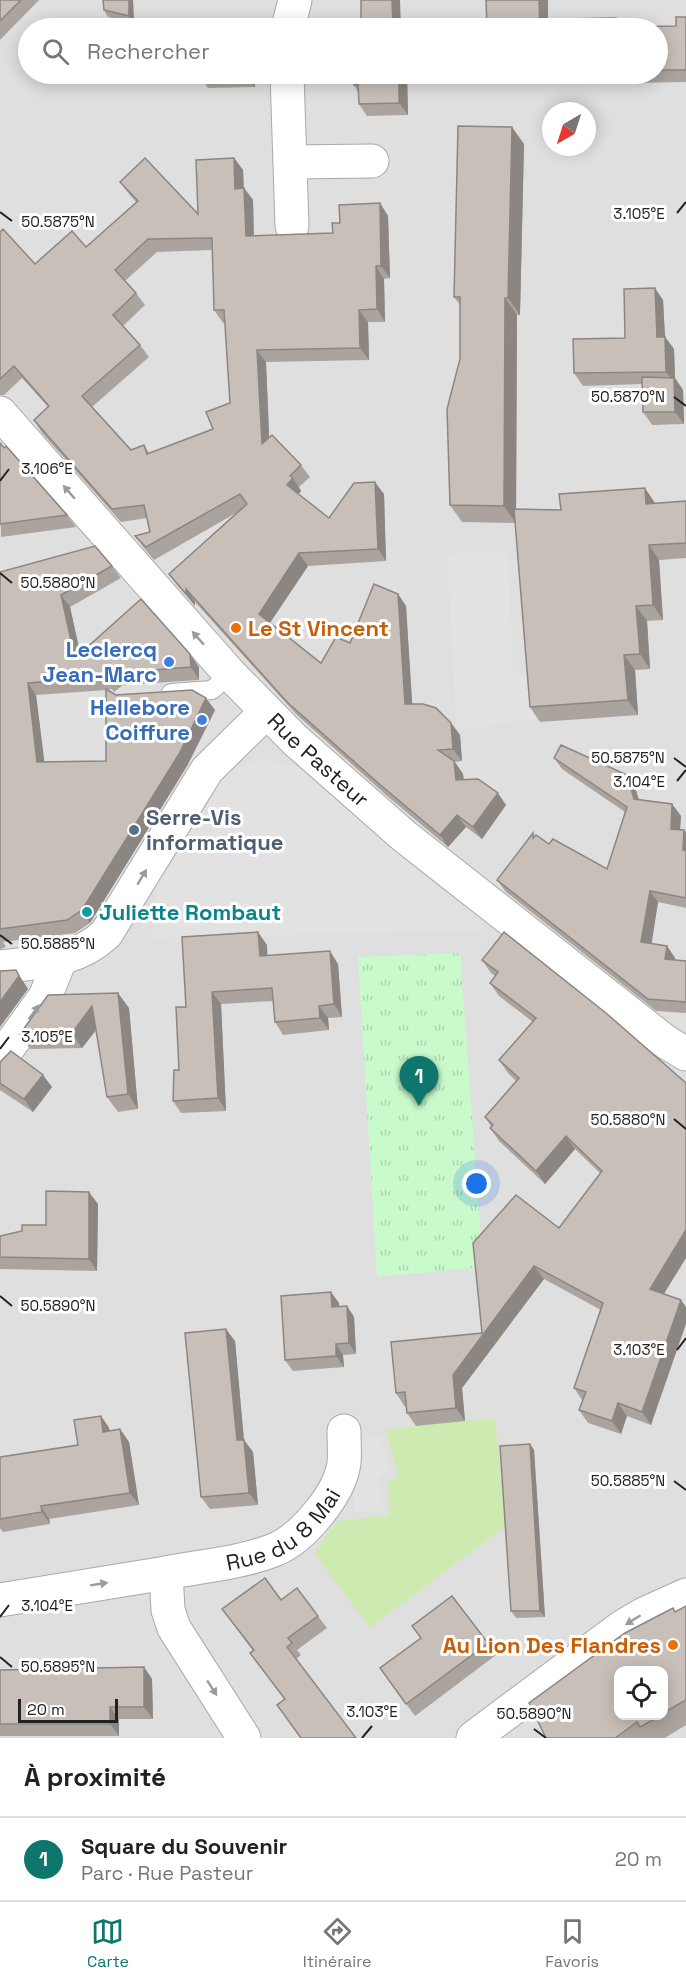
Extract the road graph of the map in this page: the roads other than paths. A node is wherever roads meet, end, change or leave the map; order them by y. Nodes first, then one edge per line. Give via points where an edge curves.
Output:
1 (295, 0) edge
2 (290, 18) edge
3 (286, 84) edge
4 (372, 161) dead end
5 (290, 162) junction
6 (292, 226) dead end
7 (0, 413) edge
8 (230, 674) junction
9 (157, 694) edge
10 (266, 712) junction
11 (60, 960) junction
12 (0, 967) edge
13 (686, 1054) edge
14 (0, 1059) edge
15 (344, 1431) dead end
16 (166, 1573) junction
17 (686, 1595) edge
18 (0, 1600) edge
19 (244, 1738) edge
20 (473, 1738) edge

1 - 2 street
3 - 5 street
4 - 5 street
5 - 6 street
8 -> 7 street, Rue Pasteur
8 - 9 lane via 212,690
8 - 10 street, Rue Pasteur
11 -> 10 street via 94,945 111,927 207,771
10 - 13 street, Rue Pasteur via 404,836
11 - 12 street
14 -> 11 street via 45,997
15 - 16 street, Rue du 8 Mai via 344,1465 335,1485 316,1515 289,1541 258,1555
18 -> 16 street, Rue du 8 Mai
16 -> 19 street via 168,1610 174,1628
17 -> 20 street via 622,1627

